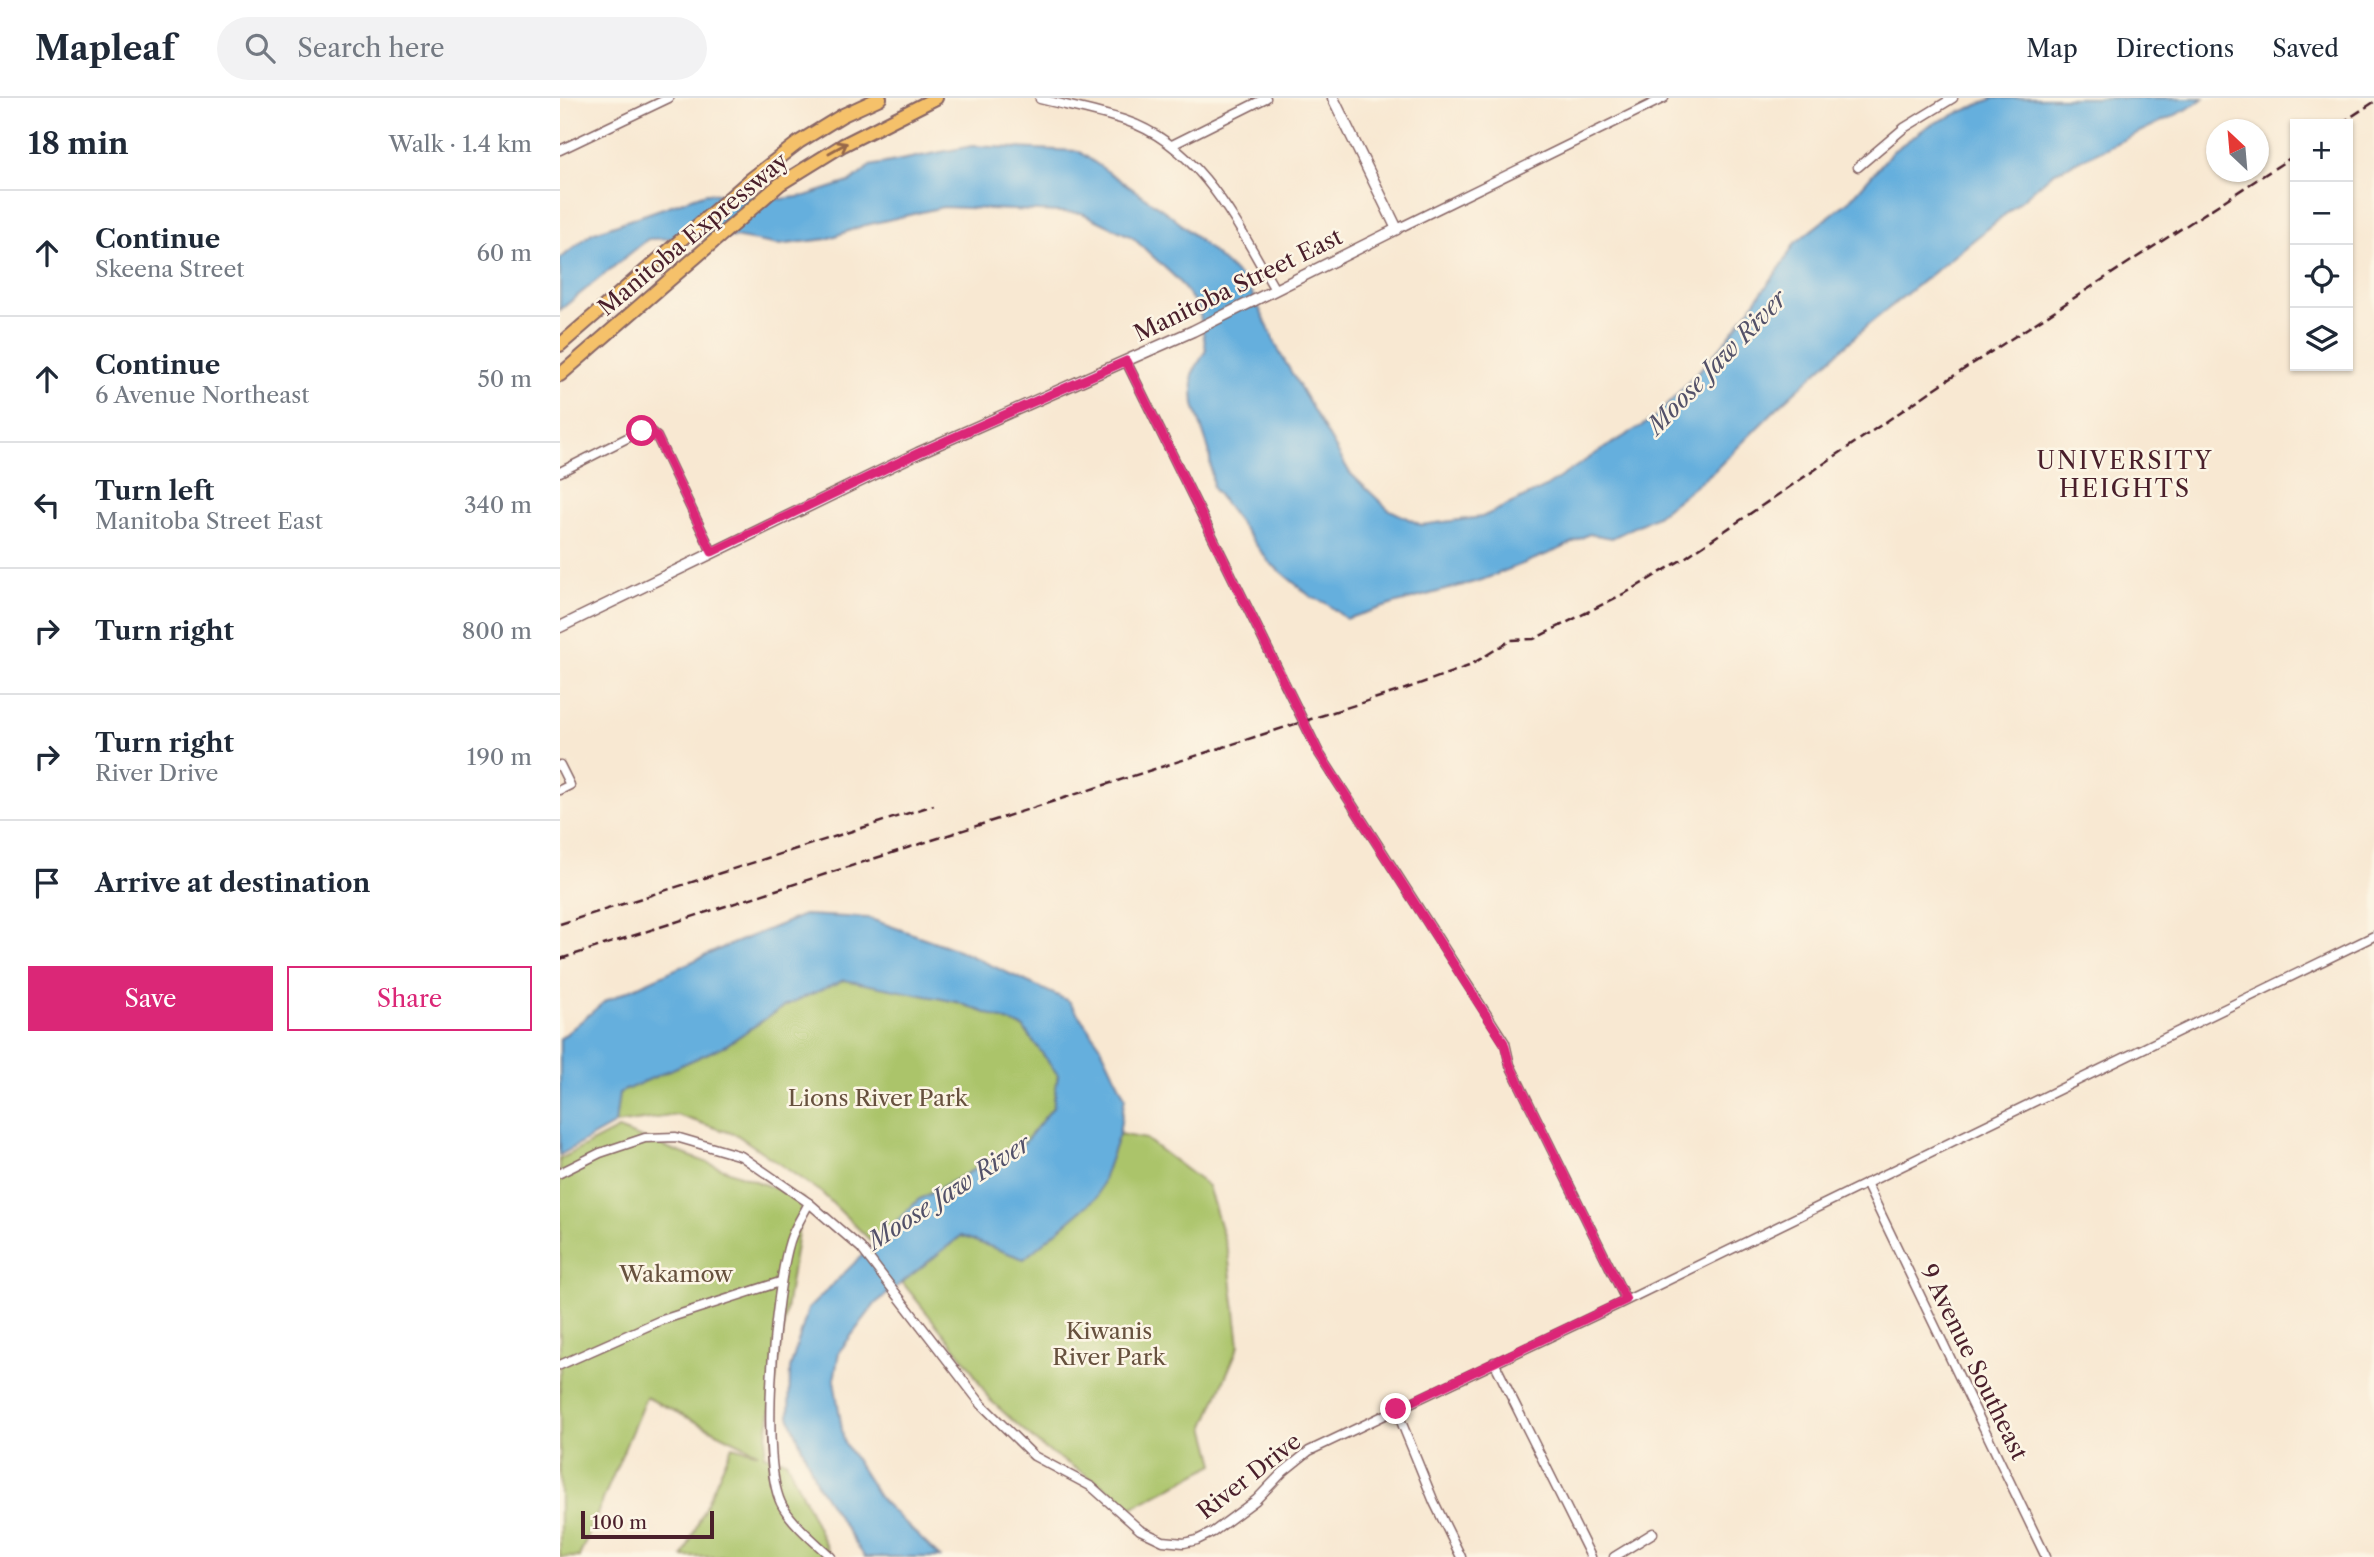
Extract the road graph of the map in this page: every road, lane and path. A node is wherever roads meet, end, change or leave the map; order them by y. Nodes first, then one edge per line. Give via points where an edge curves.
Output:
1 (669, 98) edge
2 (880, 98) edge
3 (936, 98) edge
4 (1266, 98) edge
5 (1333, 98) edge
6 (1664, 98) edge
7 (1953, 98) edge
8 (1040, 99) edge
9 (1172, 145) junction
10 (560, 150) edge
11 (1858, 166) dead end
12 (1397, 229) junction
13 (1274, 288) junction
14 (560, 345) edge
15 (1126, 361) junction
16 (560, 375) edge
17 (560, 472) edge
18 (712, 552) junction
19 (560, 627) edge
20 (560, 765) edge
21 (560, 790) edge
22 (2374, 936) edge
23 (560, 1173) edge
24 (1866, 1183) junction
25 (809, 1203) junction
26 (780, 1282) junction
27 (1626, 1300) junction
28 (1494, 1362) junction
29 (560, 1365) edge
30 (1396, 1409) junction
31 (1653, 1533) dead end
32 (831, 1557) edge
33 (1461, 1557) edge
34 (1591, 1557) edge
35 (1614, 1557) edge
36 (2046, 1557) edge

1 - 10 street
2 - 14 main road, Manitoba Expressway via 799,142
16 -> 3 main road, Manitoba Expressway via 780,184 843,145
4 - 9 street
5 - 12 street
6 - 12 street, Manitoba Street East
7 - 11 street via 1904,128
8 - 9 street via 1126,121
9 - 13 street via 1222,199
12 - 13 street, Manitoba Street East
13 - 15 street, Manitoba Street East
15 - 18 street, Manitoba Street East via 918,453
15 - 27 street via 1319,753 1504,1043 1510,1065
17 - 18 street via 650,431
18 - 19 street, Manitoba Street East
20 - 21 street via 570,785
22 - 24 street, River Drive
23 - 25 street via 645,1138 676,1137 741,1156
24 - 27 street, River Drive
24 - 36 street, 9 Avenue Southeast
25 - 26 street via 791,1239
25 - 30 street, River Drive via 865,1253 982,1405 1034,1456 1092,1487 1140,1530 1163,1541 1184,1543 1213,1532 1309,1451
26 - 29 street via 659,1321
26 - 32 street via 769,1418 774,1482 782,1506
27 - 28 street, River Drive
28 - 30 street, River Drive
28 - 34 street
30 - 33 street
31 - 35 street

